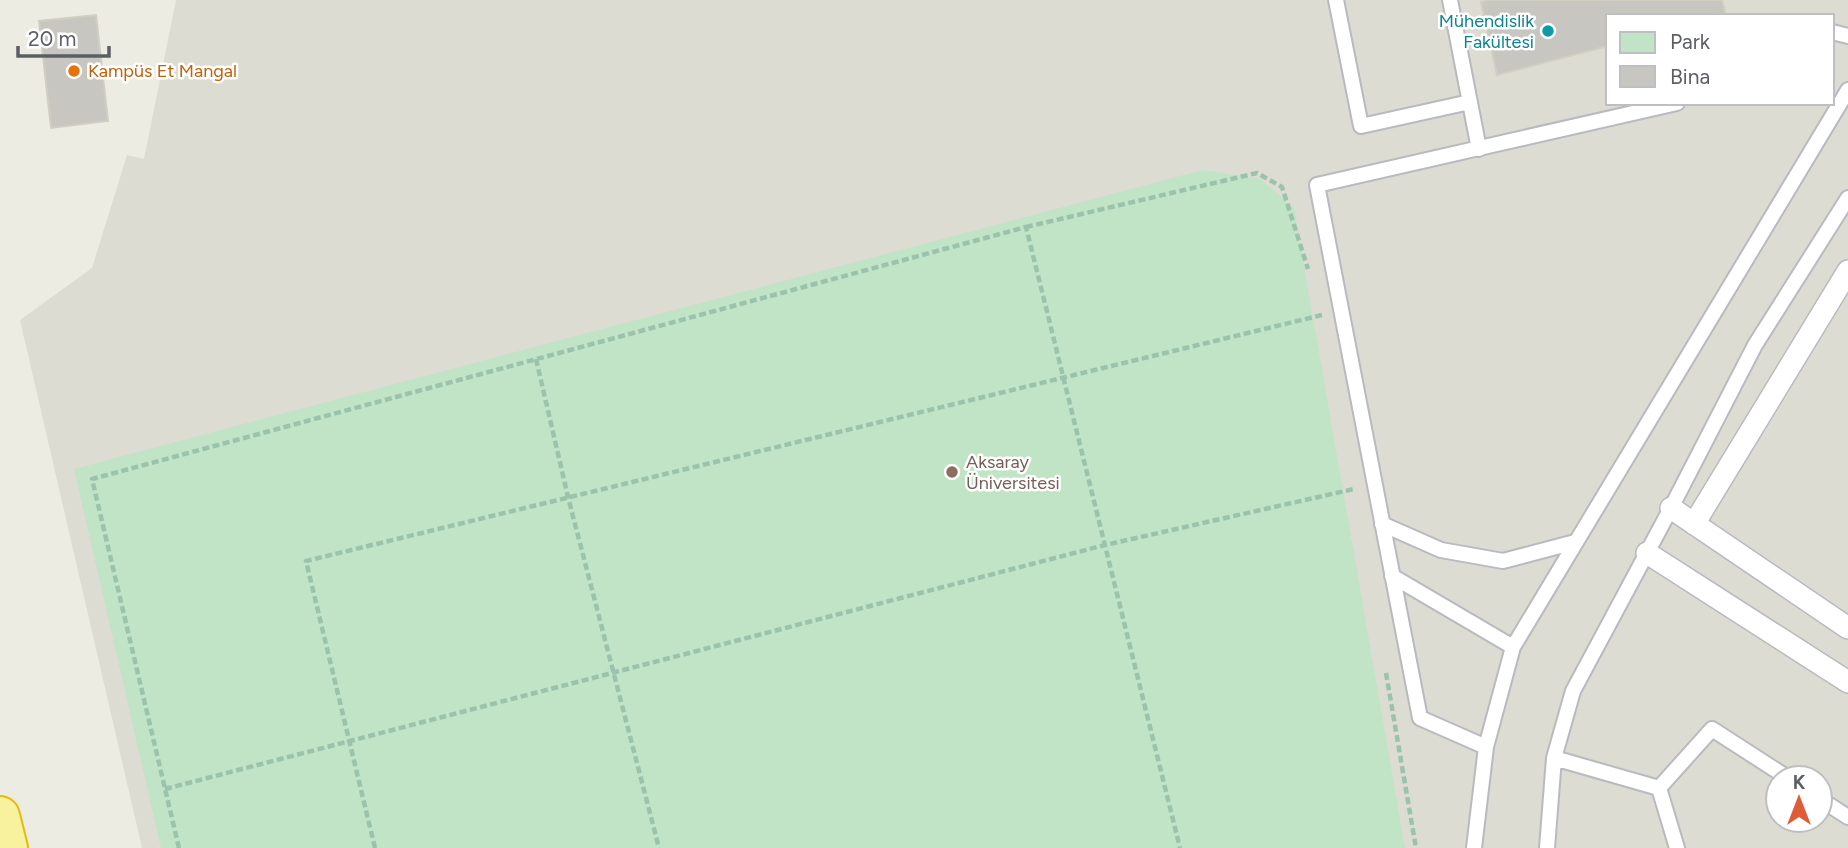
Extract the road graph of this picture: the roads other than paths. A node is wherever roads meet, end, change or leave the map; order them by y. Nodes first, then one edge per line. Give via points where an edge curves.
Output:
1 (1336, 0) edge
2 (1450, 0) edge
3 (1848, 90) edge
4 (1470, 102) junction
5 (1668, 105) edge
6 (1479, 149) junction
7 (1848, 198) edge
8 (1848, 271) edge
9 (1671, 508) junction
10 (1382, 524) junction
11 (1694, 524) junction
12 (1575, 542) junction
13 (1647, 552) junction
14 (1392, 576) junction
15 (1848, 628) edge
16 (1513, 647) junction
17 (1848, 681) edge
18 (1486, 747) junction
19 (1554, 758) junction
20 (1766, 764) edge
21 (1659, 788) junction
22 (0, 816) edge
23 (8, 848) edge
24 (1474, 848) edge
25 (1547, 848) edge
26 (1677, 848) edge

1 - 4 lane via 1361,126
2 - 4 lane
3 - 12 lane
4 - 6 lane
5 - 6 lane
6 - 10 lane via 1317,186
7 - 9 lane via 1755,345
8 - 11 street
9 - 11 street
9 - 13 lane
10 - 12 lane via 1441,550 1503,561
10 - 14 lane
11 - 15 street
12 - 16 lane
13 - 17 street
13 - 19 lane via 1573,691
14 - 16 lane
14 - 18 lane via 1420,718
16 - 18 lane
18 - 24 lane
19 - 21 lane
19 - 25 lane
20 - 21 lane via 1712,729
21 - 26 lane
22 - 23 highway

